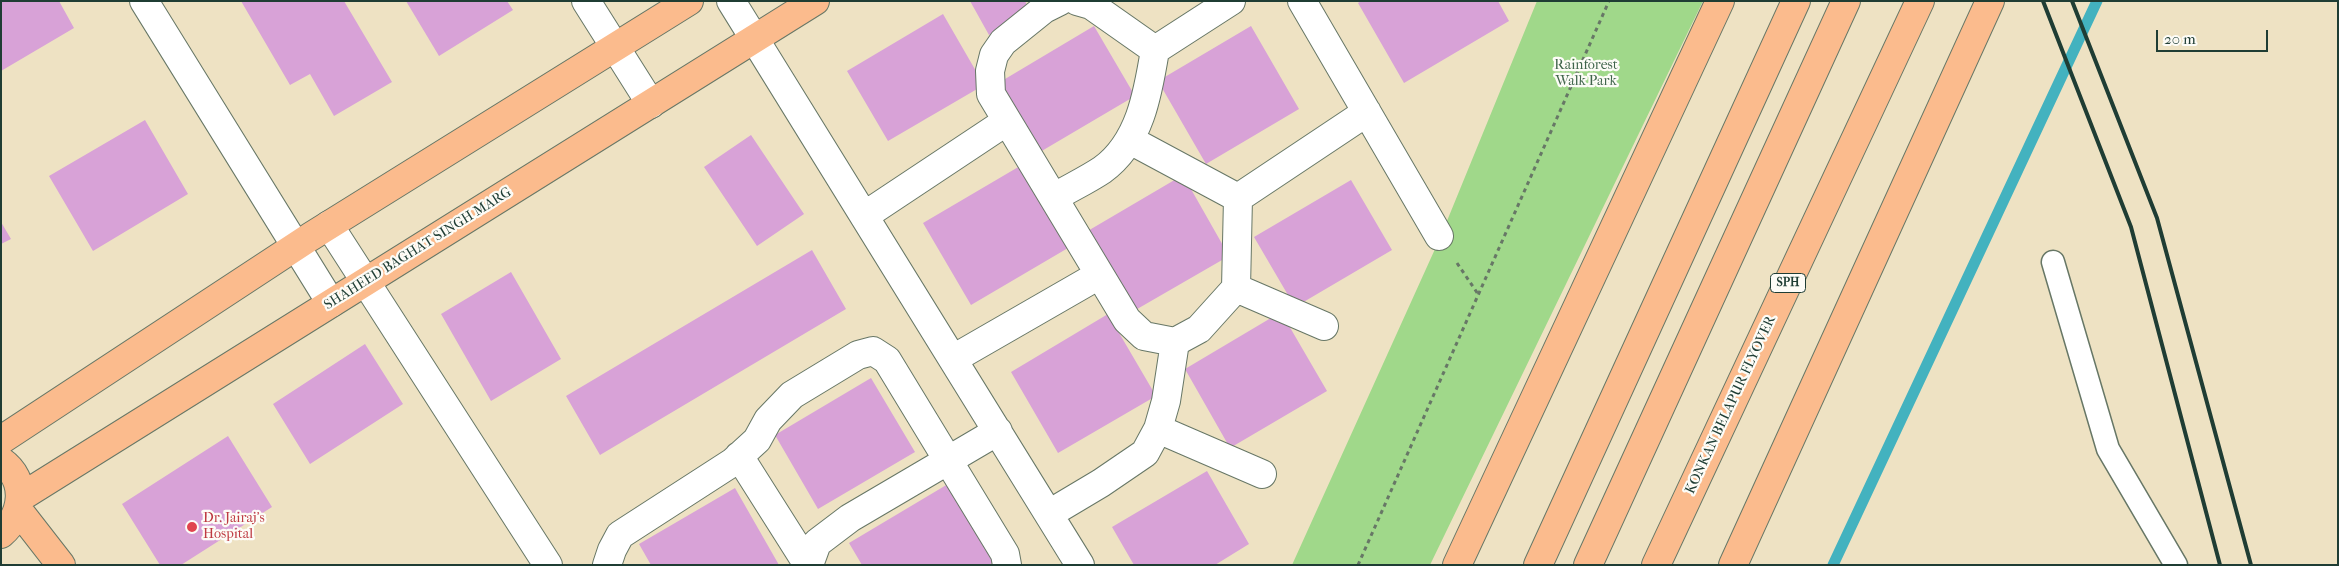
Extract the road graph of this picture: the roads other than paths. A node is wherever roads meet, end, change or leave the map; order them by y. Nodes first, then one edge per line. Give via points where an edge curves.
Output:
1 (144, 1) edge
2 (586, 1) edge
3 (689, 1) edge
4 (731, 1) edge
5 (815, 1) edge
6 (1060, 1) edge
7 (1077, 1) edge
8 (1231, 1) edge
9 (1302, 1) edge
10 (1720, 1) edge
11 (1796, 1) edge
12 (1846, 1) edge
13 (1920, 1) edge
14 (1990, 1) edge
15 (754, 39) junction
16 (616, 48) junction
17 (1154, 50) junction
18 (651, 104) junction
19 (1367, 112) junction
20 (1007, 122) junction
21 (1130, 140) junction
22 (1055, 197) junction
23 (1238, 198) junction
24 (864, 216) junction
25 (329, 225) junction
26 (1439, 236) dead end
27 (296, 247) junction
28 (2053, 262) dead end
29 (1098, 275) junction
30 (365, 282) junction
31 (1236, 288) junction
32 (332, 303) junction
33 (1324, 326) dead end
34 (1175, 342) junction
35 (953, 359) junction
36 (1158, 429) junction
37 (998, 431) junction
38 (1, 440) edge
39 (739, 456) junction
40 (948, 461) junction
41 (1, 462) edge
42 (1262, 474) dead end
43 (20, 504) junction
44 (1049, 514) junction
45 (1, 534) edge
46 (62, 565) edge
47 (548, 565) edge
48 (607, 565) edge
49 (808, 565) edge
50 (1007, 565) edge
51 (1080, 565) edge
52 (1457, 565) edge
53 (1538, 565) edge
54 (1588, 565) edge
55 (1656, 565) edge
56 (1733, 565) edge
57 (2176, 565) edge

1 - 27 street
2 - 16 street
3 - 16 main road
4 - 15 street
5 - 15 main road, SHAHEED BAGHAT SINGH MARG
6 - 20 street via 1044,9 1003,42 994,54 990,71 991,94
7 - 17 street via 1091,5
8 - 17 street
9 - 19 street
10 - 52 main road
11 - 53 main road
12 - 54 main road
13 - 55 main road, KONKAN BELAPUR FLYOVER / SPH
14 - 56 main road
15 - 18 main road, SHAHEED BAGHAT SINGH MARG
15 - 24 street
16 - 18 street
16 - 25 main road
17 - 21 street via 1147,97
18 - 30 main road, SHAHEED BAGHAT SINGH MARG
19 - 23 street
19 - 26 street
20 - 22 street
20 - 24 street
21 - 22 street via 1103,169
21 - 23 street
22 - 29 street
23 - 31 street
24 - 35 street
25 - 27 main road
25 - 30 street
27 - 32 street
27 - 38 main road
28 - 57 lane via 2108,449
29 - 34 street via 1127,320 1144,336
29 - 35 street
30 - 32 main road, SHAHEED BAGHAT SINGH MARG
30 - 47 street
31 - 33 street
31 - 34 street via 1199,329
32 - 43 main road, SHAHEED BAGHAT SINGH MARG
34 - 36 street
35 - 37 street
36 - 42 street
36 - 44 street via 1145,453
37 - 40 street
37 - 44 street
39 - 40 street via 757,440 768,420 792,395 858,355 874,351 887,360
39 - 48 street via 620,535
39 - 49 street
40 - 49 street via 850,518 817,543
40 - 50 street via 1005,554
41 - 43 main road via 13,472
43 - 45 main road via 12,524
43 - 46 main road
44 - 51 street

